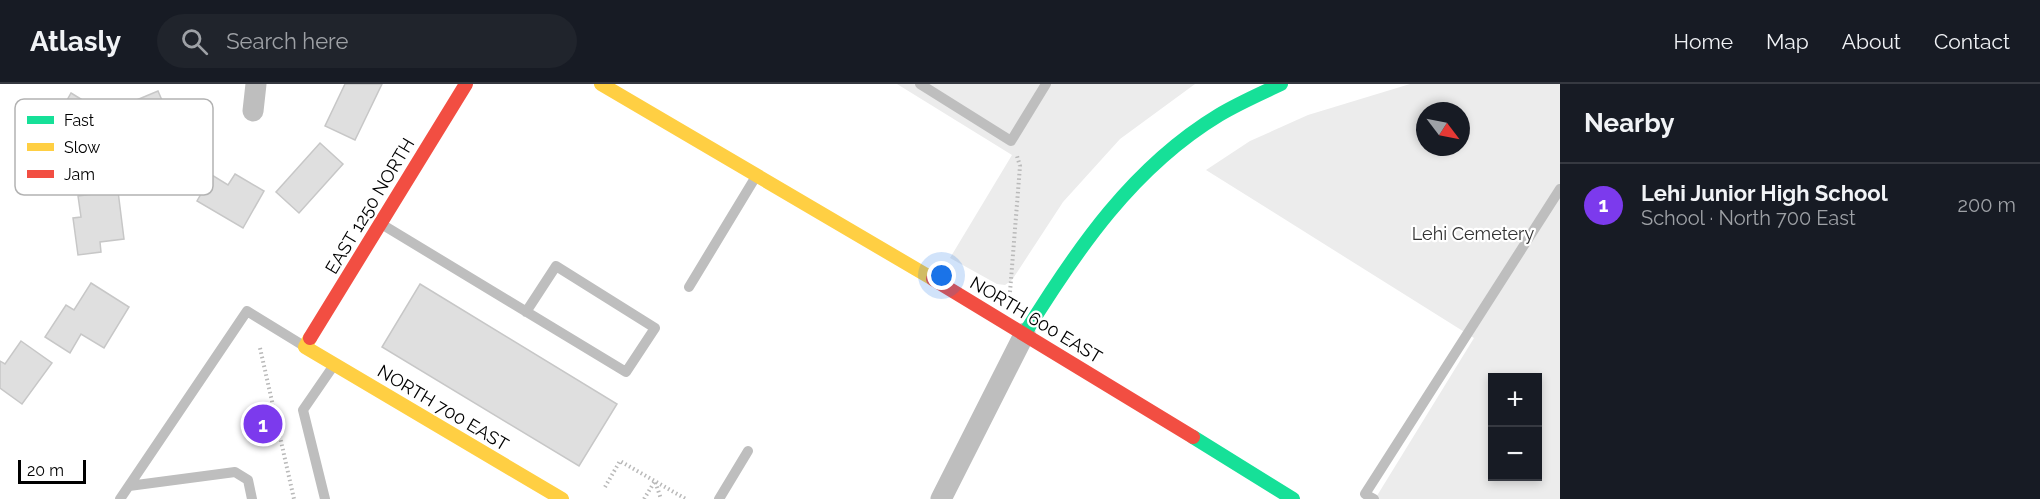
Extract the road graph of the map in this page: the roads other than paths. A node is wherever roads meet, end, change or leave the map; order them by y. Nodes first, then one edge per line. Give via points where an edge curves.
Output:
1 (255, 84) edge
2 (466, 84) edge
3 (601, 84) edge
4 (920, 84) edge
5 (1046, 84) edge
6 (1281, 84) edge
7 (253, 111) dead end
8 (756, 175) junction
9 (1560, 189) edge
10 (380, 224) junction
11 (689, 287) dead end
12 (526, 312) junction
13 (1025, 333) junction
14 (305, 347) junction
15 (334, 364) junction
16 (748, 451) dead end
17 (129, 486) junction
18 (546, 495) edge
19 (120, 499) edge
20 (252, 499) edge
21 (325, 499) edge
22 (562, 499) edge
23 (719, 499) edge
24 (941, 499) edge
25 (1293, 499) edge
26 (1374, 499) edge

1 - 7 street
2 - 10 street, EAST 1250 NORTH
3 - 8 street, NORTH 600 EAST
4 - 5 lane via 1011,141
6 - 13 street via 1212,118 1155,161 1107,211
8 - 11 lane
8 - 13 street, NORTH 600 EAST
9 - 26 lane via 1365,494
10 - 12 lane
10 - 14 street, EAST 1250 NORTH
12 - 12 lane via 626,372 655,328 556,266
13 - 24 street
13 - 25 street, NORTH 600 EAST
14 - 15 street, NORTH 700 EAST
14 - 17 lane via 247,311
15 - 18 street, NORTH 700 EAST
15 - 21 lane via 303,410
16 - 23 lane
17 - 19 lane
17 - 20 lane via 235,472 248,480
18 - 22 street, NORTH 700 EAST

